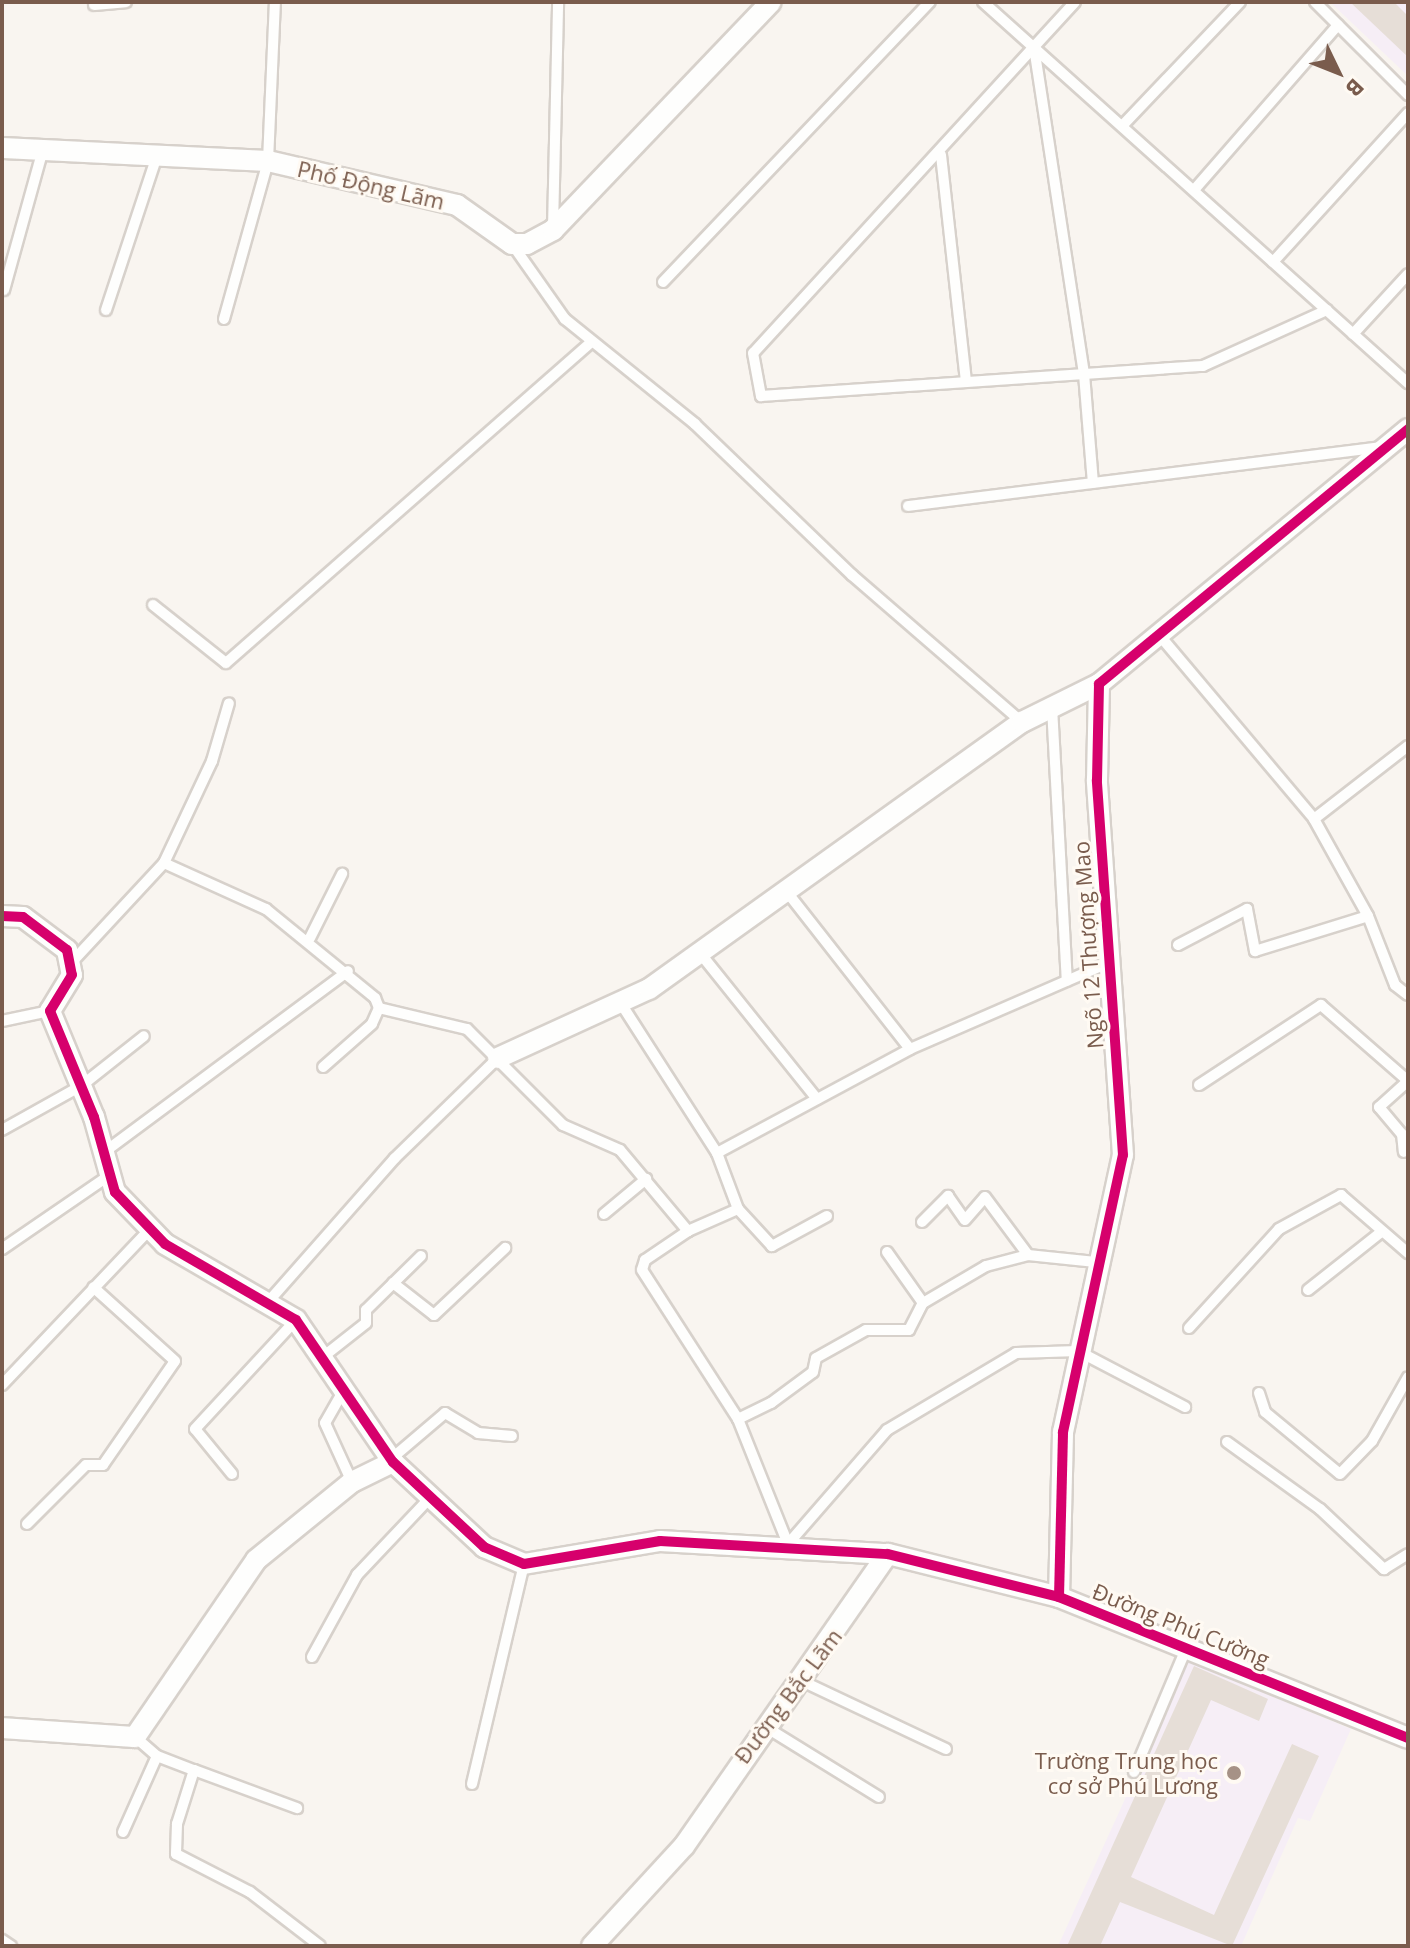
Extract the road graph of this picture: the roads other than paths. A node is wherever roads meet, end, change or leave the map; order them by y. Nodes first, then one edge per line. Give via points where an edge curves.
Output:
1 (126, 2) edge
2 (275, 2) edge
3 (558, 2) edge
4 (771, 2) edge
5 (930, 2) edge
6 (983, 2) edge
7 (1075, 2) edge
8 (1240, 2) edge
9 (1315, 2) edge
10 (94, 5) dead end
11 (1338, 25) junction
12 (1034, 47) junction
13 (1408, 95) edge
14 (1408, 113) edge
15 (1122, 126) junction
16 (2, 148) edge
17 (43, 149) junction
18 (941, 155) junction
19 (157, 156) junction
20 (268, 161) junction
21 (1194, 190) junction
22 (553, 230) junction
23 (512, 244) junction
24 (1273, 262) junction
25 (1408, 274) edge
26 (663, 282) dead end
27 (4, 290) dead end
28 (106, 310) dead end
29 (1327, 310) junction
30 (224, 319) dead end
31 (1353, 334) junction
32 (592, 342) junction
33 (1084, 374) junction
34 (966, 382) junction
35 (1408, 383) edge
36 (1408, 429) edge
37 (1387, 446) junction
38 (1093, 483) junction
39 (908, 506) dead end
40 (153, 605) dead end
41 (1161, 637) junction
42 (1099, 684) junction
43 (229, 703) dead end
44 (1052, 707) junction
45 (1022, 722) junction
46 (1408, 746) edge
47 (1314, 819) junction
48 (164, 863) junction
49 (342, 874) dead end
50 (787, 892) junction
51 (2, 916) edge
52 (1368, 916) junction
53 (310, 938) junction
54 (1178, 945) dead end
55 (700, 953) junction
56 (1110, 962) junction
57 (71, 963) junction
58 (348, 971) junction
59 (1067, 981) junction
60 (1408, 995) edge
61 (620, 1002) junction
62 (379, 1008) junction
63 (50, 1011) junction
64 (2, 1021) edge
65 (144, 1036) dead end
66 (910, 1049) junction
67 (498, 1058) junction
68 (323, 1067) dead end
69 (1199, 1085) dead end
70 (81, 1086) junction
71 (817, 1099) junction
72 (2, 1130) edge
73 (1404, 1152) dead end
74 (103, 1153) junction
75 (717, 1153) junction
76 (107, 1177) junction
77 (646, 1179) junction
78 (738, 1209) junction
79 (604, 1214) dead end
80 (827, 1216) dead end
81 (922, 1222) dead end
82 (148, 1231) junction
83 (688, 1231) junction
84 (1380, 1233) junction
85 (505, 1248) dead end
86 (2, 1249) edge
87 (887, 1252) dead end
88 (1408, 1253) edge
89 (1028, 1255) junction
90 (421, 1256) dead end
91 (1096, 1262) junction
92 (393, 1283) junction
93 (93, 1287) junction
94 (1308, 1290) dead end
95 (268, 1302) junction
96 (923, 1303) junction
97 (296, 1320) junction
98 (1189, 1328) dead end
99 (1078, 1351) junction
100 (324, 1356) junction
101 (1408, 1377) edge
102 (2, 1385) edge
103 (345, 1388) junction
104 (1259, 1393) dead end
105 (1185, 1407) dead end
106 (738, 1419) junction
107 (512, 1436) dead end
108 (1227, 1442) dead end
109 (392, 1460) junction
110 (232, 1474) dead end
111 (352, 1482) junction
112 (427, 1501) junction
113 (27, 1524) dead end
114 (788, 1544) junction
115 (888, 1554) junction
116 (1408, 1554) edge
117 (524, 1564) junction
118 (1059, 1597) junction
119 (1186, 1649) junction
120 (312, 1657) dead end
121 (804, 1682) junction
122 (762, 1725) junction
123 (2, 1728) edge
124 (135, 1737) junction
125 (1408, 1738) edge
126 (946, 1749) dead end
127 (157, 1756) junction
128 (194, 1770) junction
129 (1134, 1772) dead end
130 (472, 1784) dead end
131 (879, 1797) dead end
132 (297, 1808) dead end
133 (123, 1832) dead end
134 (2, 1940) edge
135 (11, 1946) edge
136 (320, 1946) edge
137 (592, 1946) edge

1 - 10 lane
2 - 20 lane
3 - 22 lane
4 - 22 street
5 - 26 lane
6 - 12 lane
7 - 12 lane
8 - 15 lane
9 - 11 lane
11 - 13 lane
11 - 21 lane
12 - 15 lane
12 - 18 lane
12 - 33 lane
14 - 24 lane
15 - 21 lane
16 - 17 street, Phố Động Lãm
17 - 19 street, Phố Động Lãm
17 - 27 lane
18 - 34 lane
18 - 34 lane via 753,353 761,396
19 - 20 street, Phố Động Lãm
19 - 28 lane
20 - 23 street, Phố Động Lãm via 457,205
20 - 30 lane
21 - 24 lane
22 - 23 street
23 - 32 lane via 565,319
24 - 29 lane
25 - 31 lane
29 - 31 lane
29 - 33 lane via 1203,366
31 - 35 lane
32 - 40 lane via 226,663
32 - 45 lane via 695,424 852,575
33 - 34 lane
33 - 38 lane
36 - 37 street
37 - 38 lane
37 - 41 street
38 - 39 lane
41 - 42 street
41 - 47 lane
42 - 44 street
42 - 56 street, Ngõ 12 Thượng Mao via 1097,780
43 - 48 lane via 212,761
44 - 45 street
44 - 59 lane
45 - 50 street
46 - 47 lane
47 - 52 lane
48 - 53 lane via 242,896
48 - 57 lane
49 - 53 lane
50 - 55 street
50 - 66 lane
51 - 57 street via 23,917 52,934
52 - 54 lane via 1255,951 1247,909
52 - 60 lane via 1395,985
53 - 58 lane
55 - 61 street
55 - 71 lane
56 - 59 lane
56 - 91 street, Ngõ 12 Thượng Mao via 1123,1155
57 - 63 street via 72,975
58 - 62 lane
58 - 74 lane
59 - 66 lane
61 - 67 street
61 - 75 lane
62 - 67 lane via 462,1026
62 - 68 lane via 356,1040
63 - 64 lane
63 - 70 street
65 - 70 lane
66 - 71 lane
67 - 77 lane via 563,1125 614,1146
67 - 95 lane via 395,1158
69 - 73 lane via 1321,1005 1408,1081 1379,1107 1402,1134
70 - 72 lane
70 - 74 street
71 - 75 lane
74 - 76 street
75 - 78 lane
76 - 82 street
76 - 86 lane
77 - 79 lane
77 - 83 lane
78 - 80 lane via 772,1246
78 - 83 lane
81 - 89 lane via 948,1196 965,1220 985,1197
82 - 93 lane
82 - 95 street
83 - 106 lane via 645,1260 642,1270
84 - 88 lane
84 - 94 lane
84 - 98 lane via 1341,1195 1279,1229
85 - 92 lane via 434,1315
87 - 96 lane
89 - 91 lane
89 - 96 lane via 986,1266
90 - 92 lane
91 - 99 street, Ngõ 12 Thượng Mao
92 - 100 lane via 366,1310 366,1323
93 - 102 lane
93 - 113 lane via 175,1361 103,1465 86,1465
95 - 97 street
96 - 106 lane via 909,1330 866,1330 816,1358 813,1372 771,1403
97 - 100 street
97 - 110 lane via 195,1429
99 - 105 lane
99 - 114 lane via 1016,1353 915,1409 817,1503
99 - 118 street, Ngõ 12 Thượng Mao via 1063,1432
100 - 103 street
101 - 104 lane via 1372,1441 1340,1474 1265,1412
103 - 109 street
103 - 111 lane via 325,1423
106 - 114 lane
107 - 109 lane via 478,1433 445,1413
108 - 116 lane via 1320,1509 1384,1569
109 - 111 street
109 - 112 street
111 - 124 street via 256,1560
112 - 117 street via 484,1547
112 - 120 lane via 357,1575
114 - 115 street, Đường Phú Cường
114 - 117 street, Đường Phú Cường via 660,1541
115 - 118 street, Đường Phú Cường
115 - 121 street, Đường Bắc Lãm
117 - 130 lane
118 - 119 street, Đường Phú Cường
119 - 125 street, Đường Phú Cường via 1289,1696
119 - 129 lane
121 - 122 street, Đường Bắc Lãm
121 - 126 lane
122 - 131 lane
122 - 137 street, Đường Bắc Lãm via 684,1846
123 - 124 street
124 - 127 lane
127 - 128 lane
127 - 133 lane
128 - 132 lane
128 - 136 lane via 174,1852 250,1892
134 - 135 lane

